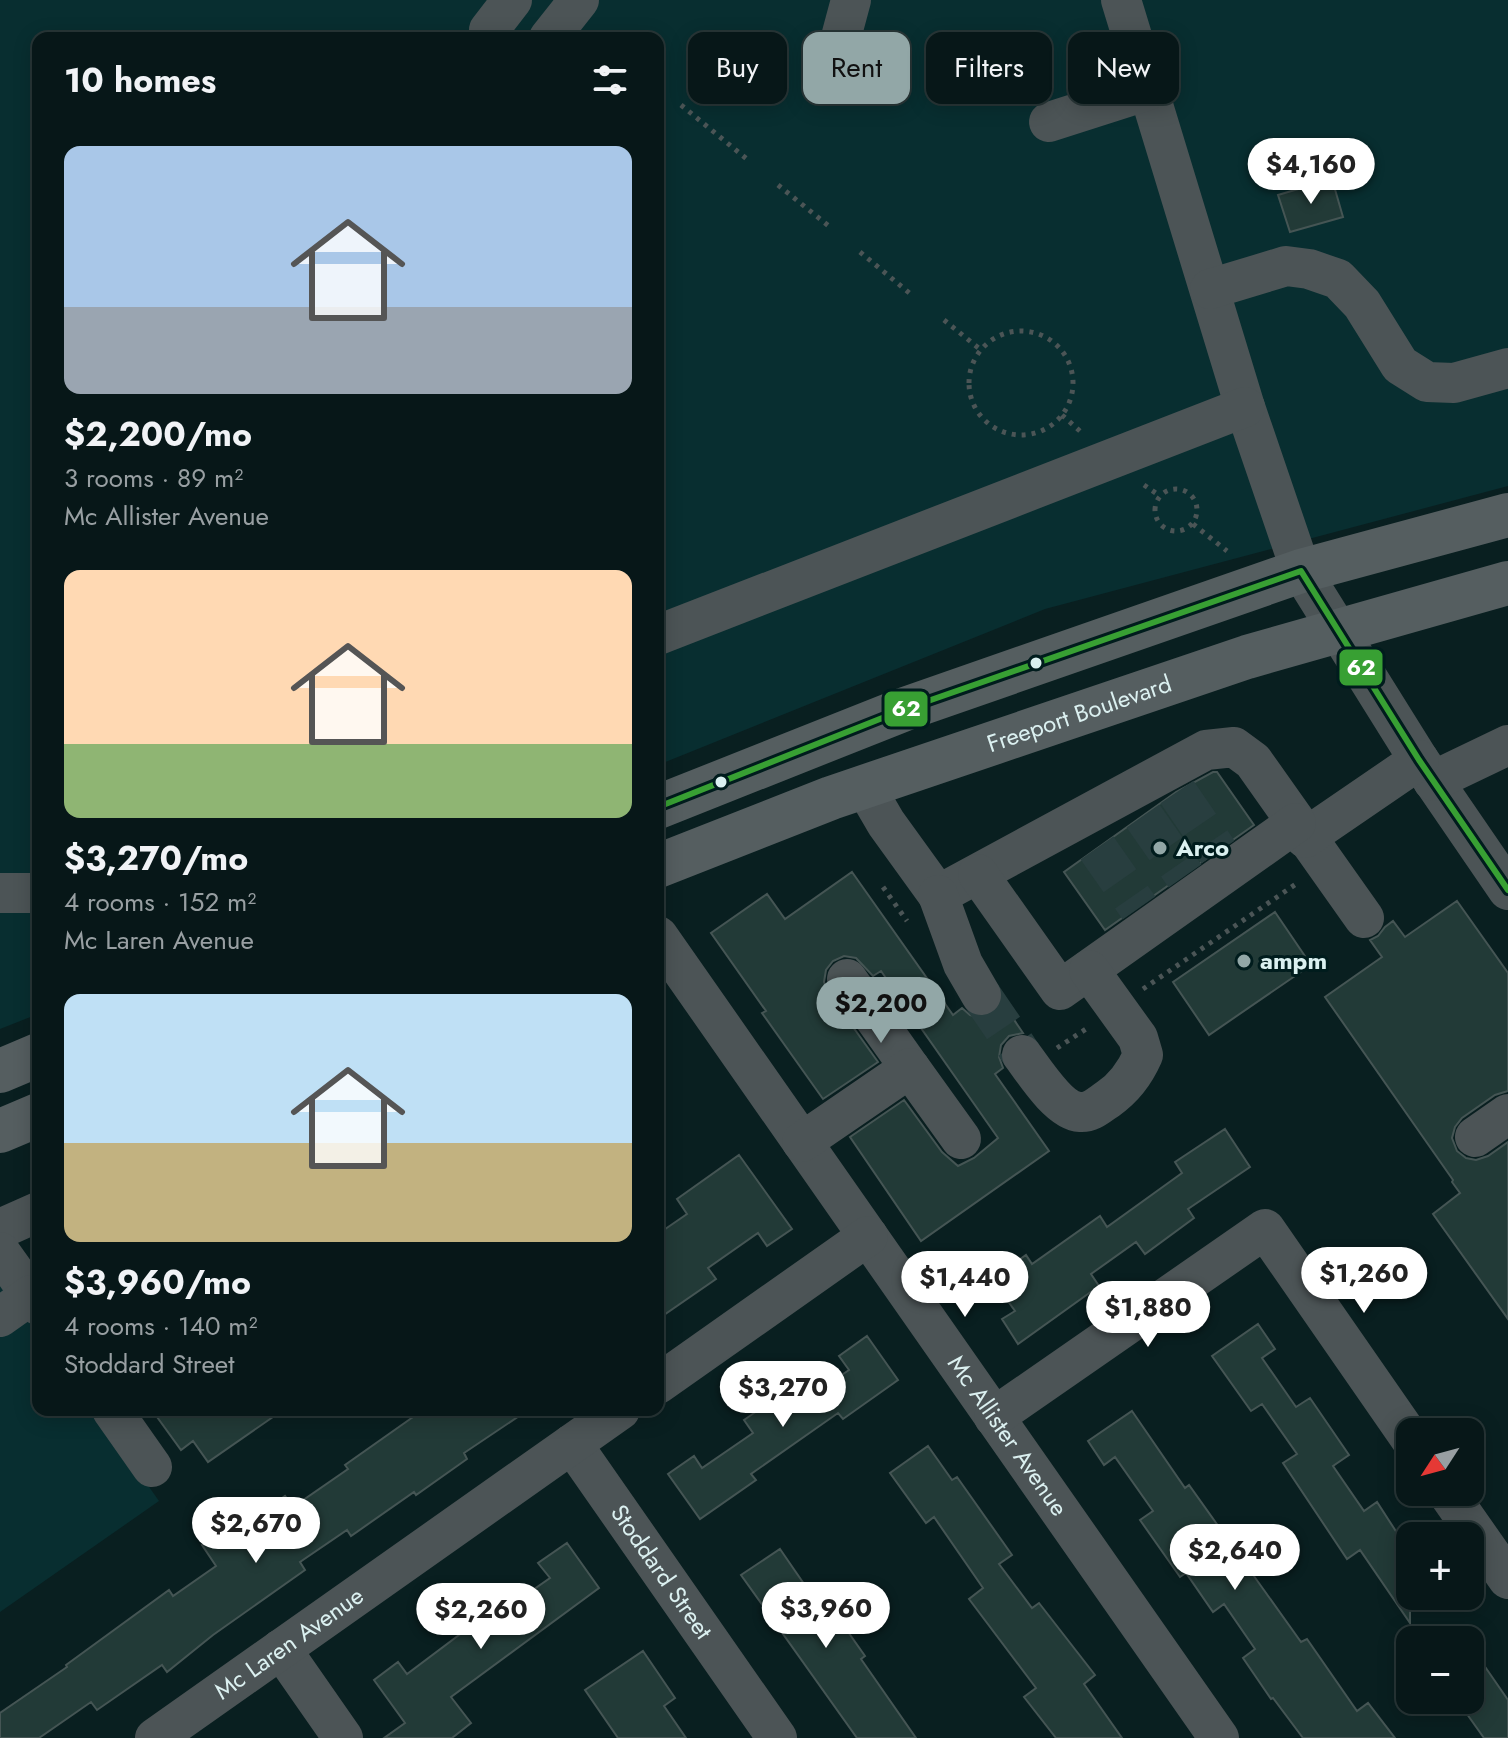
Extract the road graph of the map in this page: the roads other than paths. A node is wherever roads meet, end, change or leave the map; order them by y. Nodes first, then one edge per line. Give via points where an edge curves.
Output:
1 (512, 0) edge
2 (579, 0) edge
3 (851, 0) edge
4 (1121, 0) edge
5 (489, 32) edge
6 (554, 32) edge
7 (842, 32) edge
8 (1131, 32) edge
9 (1105, 104) edge
10 (1153, 104) edge
11 (1049, 122) dead end
12 (1210, 289) junction
13 (1508, 368) edge
14 (1245, 407) junction
15 (1508, 515) edge
16 (1301, 571) junction
17 (1508, 583) edge
18 (1337, 629) junction
19 (664, 633) edge
20 (1508, 745) edge
21 (1426, 770) junction
22 (865, 787) junction
23 (664, 805) edge
24 (1300, 830) junction
25 (664, 864) edge
26 (978, 874) junction
27 (1508, 890) edge
28 (0, 893) edge
29 (32, 893) edge
30 (938, 895) junction
31 (1364, 918) dead end
32 (664, 945) edge
33 (1089, 970) junction
34 (847, 979) dead end
35 (981, 995) tunnel mouth
36 (1022, 1055) tunnel mouth
37 (32, 1058) edge
38 (910, 1068) junction
39 (0, 1071) edge
40 (1508, 1114) edge
41 (32, 1118) edge
42 (0, 1131) edge
43 (1475, 1137) dead end
44 (961, 1139) dead end
45 (802, 1142) junction
46 (32, 1215) edge
47 (0, 1229) edge
48 (868, 1236) junction
49 (0, 1252) edge
50 (23, 1306) edge
51 (664, 1380) edge
52 (116, 1416) edge
53 (612, 1416) edge
54 (994, 1417) junction
55 (1396, 1418) edge
56 (572, 1444) junction
57 (152, 1467) dead end
58 (1457, 1506) edge
59 (1508, 1579) edge
60 (281, 1649) junction
61 (155, 1738) edge
62 (343, 1738) edge
63 (777, 1738) edge
64 (1219, 1738) edge

1 - 5 street
2 - 6 street
3 - 7 street
4 - 8 street
9 - 11 street
10 - 12 street
12 - 13 street via 1286,266 1309,269 1338,279 1362,304 1400,365 1427,382 1454,383
12 - 14 street
14 - 16 street
14 - 19 street
15 - 16 main road
16 - 18 street
16 - 23 main road via 905,709
17 - 18 main road, Freeport Boulevard
18 - 21 street
18 - 22 main road, Freeport Boulevard
20 - 21 street
21 - 24 street
21 - 27 street
22 - 25 main road, Freeport Boulevard
22 - 30 street
24 - 26 street via 1253,761 1234,747 1206,750 1170,782 1087,834
24 - 31 street
24 - 33 street via 1224,861 1146,917
26 - 30 street
26 - 33 street via 1060,990
28 - 29 street
30 - 35 street via 963,964
32 - 45 street, Mc Allister Avenue
33 - 36 street via 1138,1038 1143,1055 1136,1071 1093,1110 1078,1112 1064,1106
34 - 38 street
37 - 39 main road
38 - 44 street
38 - 45 street
40 - 43 street
41 - 42 main road
45 - 48 street, Mc Allister Avenue
46 - 47 street
48 - 51 street
48 - 54 street, Mc Allister Avenue
49 - 50 street
52 - 57 street
53 - 56 street, Mc Laren Avenue
54 - 55 street via 1265,1229
54 - 64 street, Mc Allister Avenue
56 - 60 street, Mc Laren Avenue
56 - 63 street, Stoddard Street
58 - 59 street
60 - 61 street, Mc Laren Avenue
60 - 62 street

